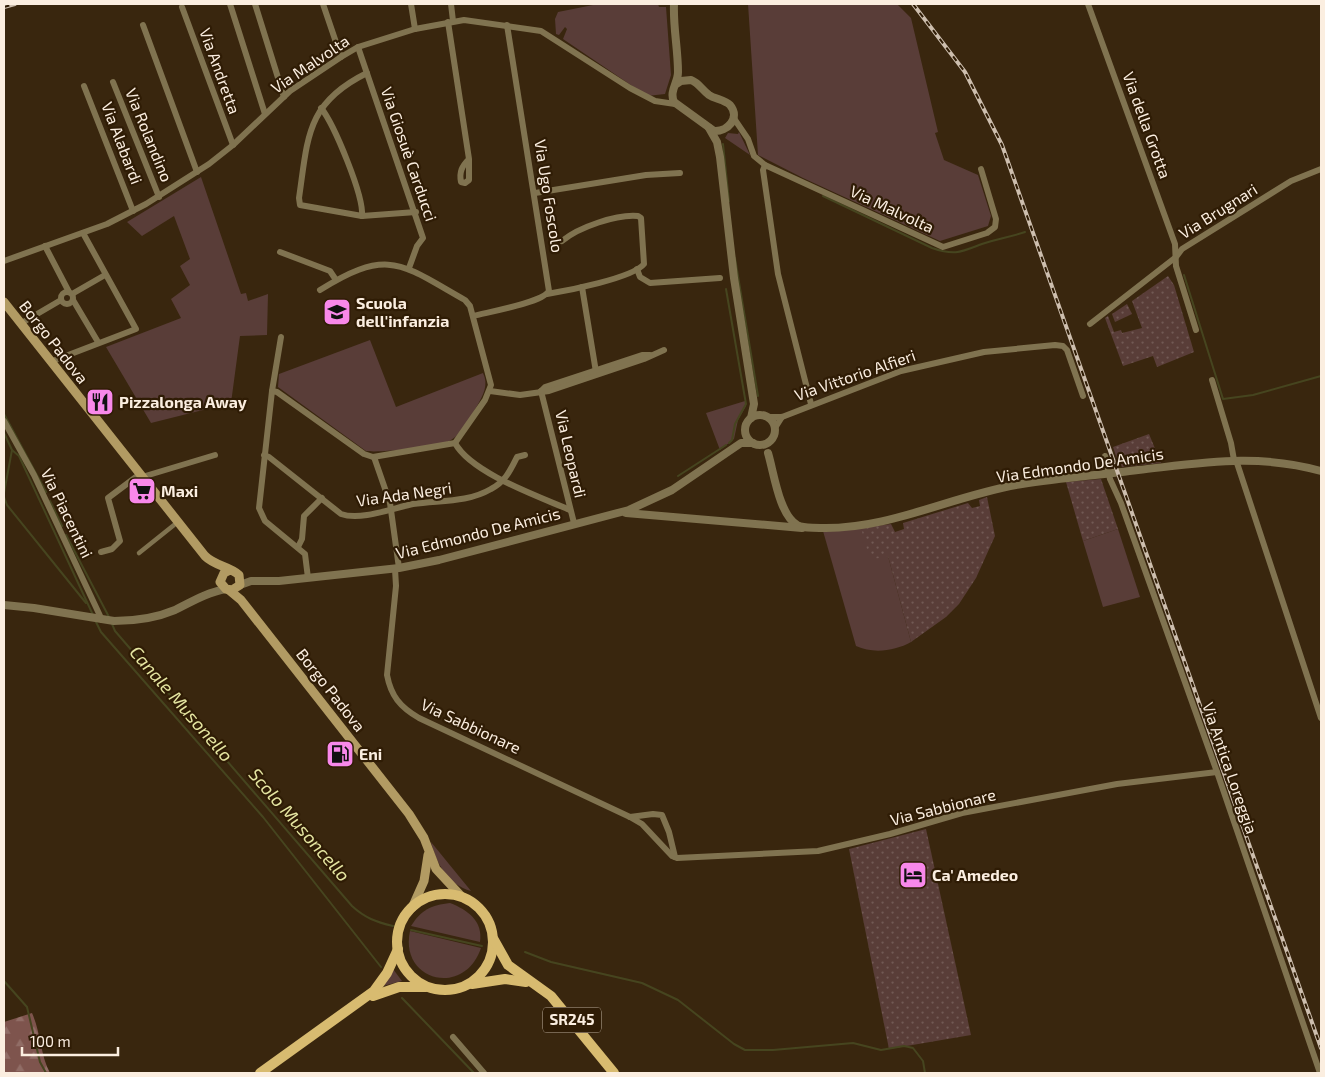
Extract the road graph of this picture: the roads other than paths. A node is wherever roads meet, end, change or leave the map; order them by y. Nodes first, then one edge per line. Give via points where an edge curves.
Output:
1 (230, 4) edge
2 (255, 4) edge
3 (323, 4) edge
4 (411, 4) edge
5 (451, 4) edge
6 (674, 4) edge
7 (1088, 4) edge
8 (182, 7) dead end
9 (450, 21) junction
10 (143, 25) dead end
11 (506, 25) junction
12 (415, 29) junction
13 (358, 47) junction
14 (341, 57) junction
15 (678, 64) junction
16 (367, 73) junction
17 (689, 80) junction
18 (113, 82) dead end
19 (84, 86) dead end
20 (674, 88) junction
21 (284, 97) junction
22 (659, 101) junction
23 (675, 104) junction
24 (321, 108) junction
25 (265, 114) junction
26 (733, 117) junction
27 (709, 128) junction
28 (724, 130) junction
29 (740, 130) junction
30 (718, 142) junction
31 (233, 145) junction
32 (469, 159) dead end
33 (765, 166) junction
34 (981, 169) dead end
35 (1321, 169) edge
36 (197, 172) junction
37 (680, 173) dead end
38 (535, 193) junction
39 (159, 197) junction
40 (133, 211) junction
41 (416, 212) junction
42 (362, 216) junction
43 (83, 233) junction
44 (562, 241) dead end
45 (45, 246) junction
46 (280, 252) dead end
47 (1176, 257) junction
48 (4, 261) edge
49 (409, 268) junction
50 (637, 269) junction
51 (105, 275) junction
52 (720, 278) dead end
53 (336, 280) junction
54 (582, 287) junction
55 (320, 290) dead end
56 (547, 294) junction
57 (71, 295) junction
58 (61, 300) junction
59 (4, 302) edge
60 (473, 316) junction
61 (20, 324) junction
62 (1090, 324) dead end
63 (1196, 330) dead end
64 (281, 337) dead end
65 (98, 342) junction
66 (664, 350) dead end
67 (50, 362) junction
68 (596, 372) junction
69 (1212, 380) dead end
70 (272, 391) junction
71 (490, 391) junction
72 (541, 391) junction
73 (1083, 396) dead end
74 (754, 404) junction
75 (811, 404) junction
76 (782, 416) junction
77 (767, 417) junction
78 (750, 418) junction
79 (4, 421) edge
80 (775, 428) junction
81 (745, 430) junction
82 (770, 441) junction
83 (455, 443) junction
84 (741, 443) junction
85 (755, 443) junction
86 (768, 453) junction
87 (215, 455) dead end
88 (264, 455) junction
89 (525, 455) dead end
90 (1105, 456) dead end
91 (374, 457) junction
92 (1235, 460) junction
93 (1321, 471) edge
94 (1108, 474) junction
95 (141, 476) junction
96 (504, 481) junction
97 (778, 488) junction
98 (322, 498) junction
99 (654, 499) junction
100 (392, 510) junction
101 (570, 510) junction
102 (784, 510) junction
103 (616, 513) junction
104 (664, 514) junction
105 (574, 523) junction
106 (174, 525) dead end
107 (771, 525) junction
108 (811, 527) junction
109 (298, 547) junction
110 (101, 552) dead end
111 (139, 553) dead end
112 (214, 564) junction
113 (397, 568) junction
114 (233, 571) junction
115 (308, 578) junction
116 (220, 580) junction
117 (256, 581) junction
118 (239, 585) junction
119 (227, 590) junction
120 (212, 592) junction
121 (241, 600) junction
122 (4, 605) edge
123 (105, 620) junction
124 (1321, 718) edge
125 (1217, 772) junction
126 (630, 817) junction
127 (428, 850) junction
128 (675, 857) junction
129 (462, 897) junction
130 (412, 908) junction
131 (493, 937) junction
132 (398, 949) junction
133 (536, 985) junction
134 (463, 986) junction
135 (429, 987) junction
136 (359, 1004) junction
137 (453, 1037) dead end
138 (260, 1073) edge
139 (484, 1073) edge
140 (614, 1073) edge
141 (1320, 1073) edge

1 - 25 street
2 - 21 street
3 - 14 street
4 - 12 street
5 - 9 street
6 - 15 street
7 - 47 street, Via della Grotta via 1176,244
8 - 31 street, Via Andretta
9 - 11 street, Via Malvolta
9 - 12 street, Via Malvolta
9 - 32 street
10 - 36 street
11 - 22 street, Via Malvolta via 546,33 630,88
11 - 38 street, Via Ugo Foscolo
12 - 13 street, Via Malvolta
13 - 14 street, Via Malvolta
13 - 16 street, Via Giosuè Carducci
14 - 21 street, Via Malvolta
15 - 17 street
15 - 20 street
16 - 24 street via 342,87
16 - 41 street, Via Giosuè Carducci
17 - 20 street
17 - 26 street via 696,82 712,97 727,103
18 - 39 street, Via Rolandino
19 - 40 street, Via Alabardi
20 - 22 street
20 - 23 street
21 - 25 street, Via Malvolta
22 - 23 street, Via Malvolta
23 - 27 street
24 - 42 street via 337,136 362,205
24 - 42 street via 310,130 300,205
25 - 31 street, Via Malvolta
26 - 28 street
26 - 29 street, Via Malvolta
27 - 28 street
27 - 30 street
28 - 29 street
28 - 30 street
29 - 33 street, Via Malvolta via 748,139 754,156
30 - 74 street via 734,278
31 - 36 street, Via Malvolta
33 - 34 street, Via Malvolta via 946,247 996,227
33 - 75 street via 778,274
35 - 47 street, Via Brugnari via 1291,181 1182,249
36 - 39 street, Via Malvolta
37 - 38 street via 646,174
38 - 56 street, Via Ugo Foscolo via 549,286
39 - 40 street, Via Malvolta
40 - 43 street, Via Malvolta
41 - 42 street
41 - 49 street, Via Giosuè Carducci via 423,238
43 - 45 street, Via Malvolta
43 - 51 street
44 - 50 street via 600,223 638,216 641,218 644,264
45 - 48 street, Via Malvolta
45 - 57 street
46 - 53 street via 330,271
47 - 62 street, Via Brugnari
47 - 63 street, Via della Grotta
49 - 53 street via 381,264
49 - 60 street via 465,300
50 - 52 street via 640,277 650,282
50 - 54 street
51 - 57 street
51 - 65 street via 136,329
53 - 55 street
54 - 56 street
54 - 68 street
56 - 60 street
57 - 58 street via 63,293
57 - 58 street via 66,304
57 - 65 street
58 - 61 street
59 - 61 main road, Borgo Padova
60 - 71 street via 491,380
61 - 67 main road, Borgo Padova
64 - 70 street
65 - 67 street
66 - 68 street, Via Leopardi
67 - 95 main road, Borgo Padova
68 - 72 street, Via Leopardi via 549,391
69 - 92 street
70 - 88 street
70 - 91 street via 364,454
71 - 72 street, Via Leopardi via 520,395
71 - 83 street
72 - 101 street, Via Leopardi
73 - 75 street, Via Vittorio Alfieri via 1066,350 1056,345 984,352 901,371
74 - 77 street
74 - 78 street
75 - 76 street, Via Vittorio Alfieri
76 - 77 street, Via Vittorio Alfieri
76 - 80 street, Via Vittorio Alfieri
77 - 78 street
77 - 80 street
78 - 81 street
79 - 123 street, Via Piacentini
80 - 82 street
81 - 84 street
81 - 85 street
82 - 85 street
82 - 86 street
83 - 91 street
83 - 96 street via 470,459
84 - 85 street
84 - 99 street
85 - 86 street
86 - 97 street
87 - 95 street
88 - 98 street, Via Ada Negri
88 - 109 street via 261,514 265,522
89 - 96 street via 517,458
90 - 94 street
91 - 100 street, Via Sabbionare
92 - 93 street, Via Edmondo De Amicis via 1282,462
92 - 94 street, Via Edmondo De Amicis
92 - 124 street
94 - 108 street, Via Edmondo De Amicis via 1001,488 872,524
94 - 125 street, Via Antica Loreggia via 1122,503
95 - 110 street via 108,498 120,541 112,549
95 - 112 main road, Borgo Padova
96 - 100 street, Via Ada Negri via 468,499 413,504
96 - 101 street
97 - 102 street
97 - 108 street via 791,515
98 - 100 street, Via Ada Negri via 346,516
98 - 109 street via 304,516
99 - 103 street, Via Edmondo De Amicis
99 - 104 street via 652,509
100 - 113 street, Via Sabbionare
101 - 105 street, Via Leopardi
102 - 107 street via 780,521
102 - 108 street via 797,525
103 - 104 street, Via Edmondo De Amicis
103 - 105 street, Via Edmondo De Amicis
104 - 107 street, Via Edmondo De Amicis
105 - 113 street, Via Edmondo De Amicis via 439,560
106 - 111 street
107 - 108 street, Via Edmondo De Amicis
109 - 115 street via 305,554
112 - 114 main road, Borgo Padova
112 - 116 main road, Borgo Padova
113 - 115 street, Via Edmondo De Amicis
113 - 126 street, Via Sabbionare via 387,675 398,703 419,718
114 - 116 main road via 224,573
114 - 117 street, Via Edmondo De Amicis
114 - 118 main road via 240,577
115 - 117 street, Via Edmondo De Amicis
116 - 119 main road
116 - 120 street
117 - 118 street, Via Edmondo De Amicis
118 - 119 main road via 235,590
118 - 121 main road
119 - 120 street
119 - 121 main road, Borgo Padova
120 - 123 street via 162,614 131,621
121 - 127 main road, Borgo Padova via 409,814
122 - 123 street
125 - 128 street, Via Sabbionare via 1117,784 971,812 818,851
125 - 141 street, Via Antica Loreggia
126 - 128 street, Via Sabbionare via 642,824
126 - 128 street via 662,815
127 - 129 main road, Borgo Padova via 438,872
127 - 130 main road via 424,881
129 - 130 main road via 435,895
129 - 131 main road via 483,913
130 - 132 main road via 402,923
131 - 133 main road, SR245 via 508,965
131 - 134 main road via 488,963 478,977
132 - 135 main road via 408,972
132 - 136 main road via 381,982
133 - 134 main road, SR245 via 505,979
133 - 140 main road, SR245 via 551,996
134 - 135 main road via 446,990
135 - 136 main road via 396,987
136 - 138 main road
137 - 139 street

